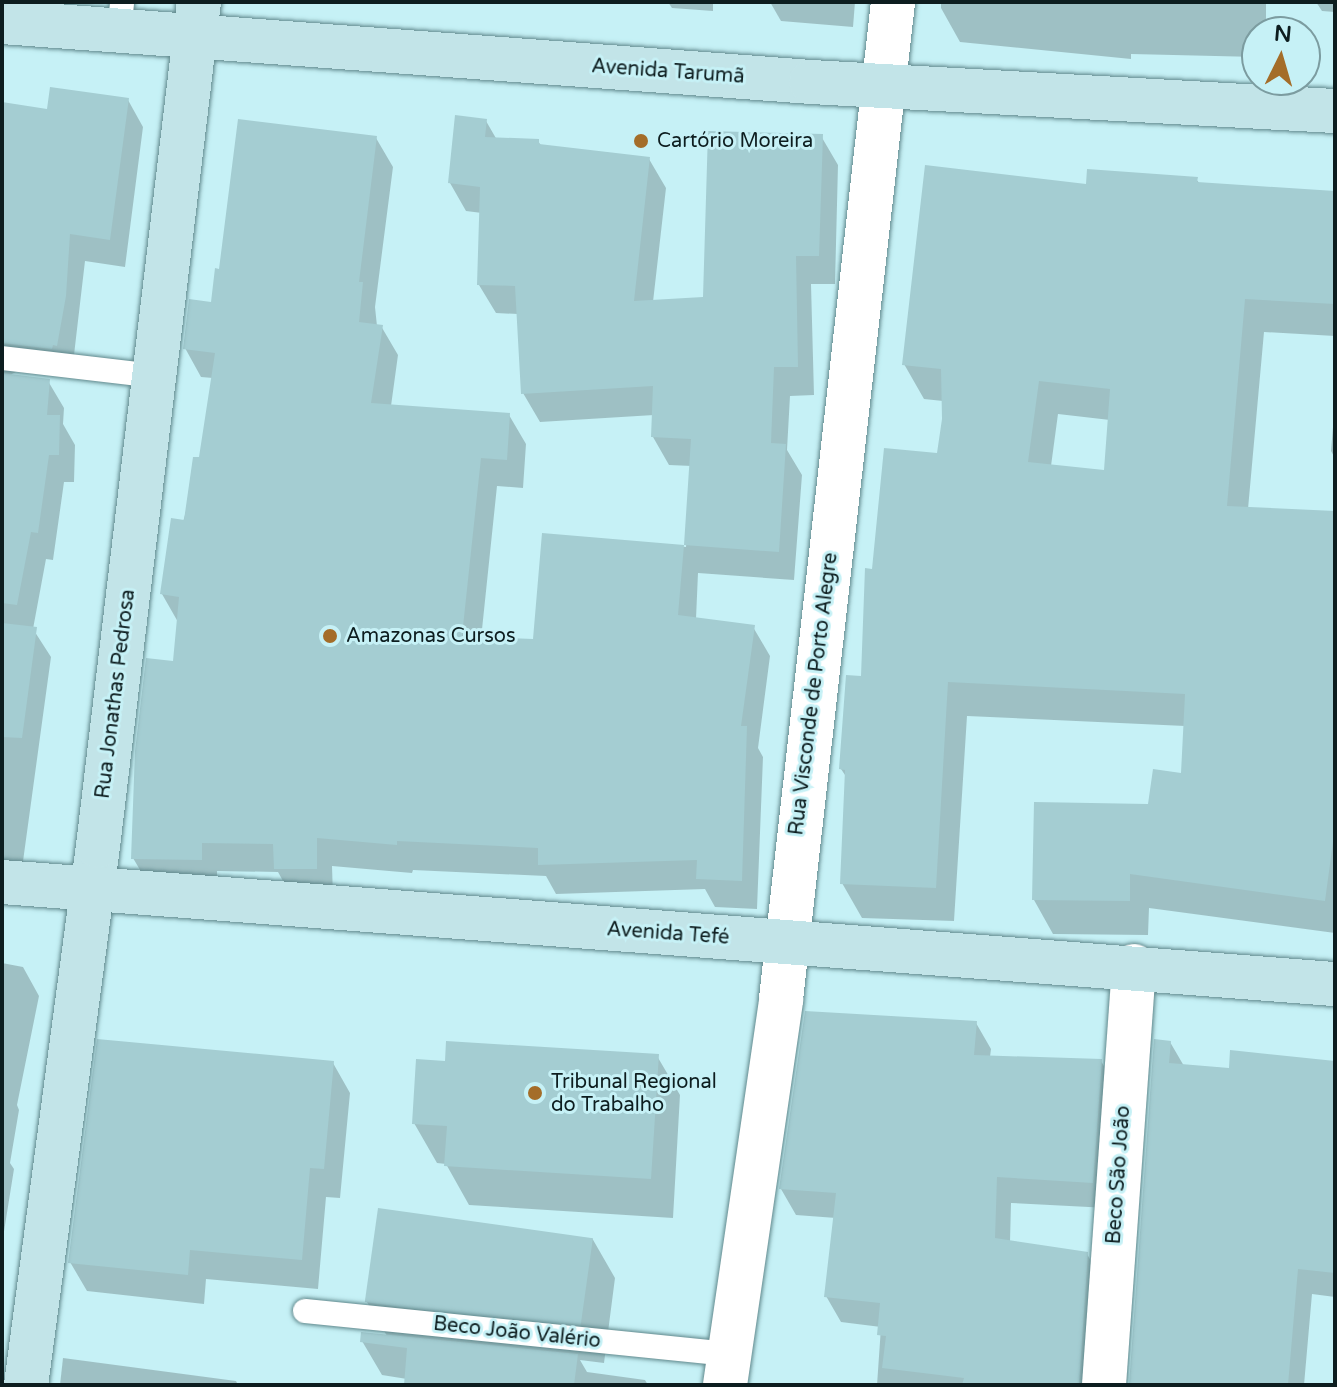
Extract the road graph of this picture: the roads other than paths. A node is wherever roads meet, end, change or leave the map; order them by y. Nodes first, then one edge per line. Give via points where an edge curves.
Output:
1 (893, 2) edge
2 (120, 17) edge
3 (197, 20) edge
4 (2, 22) edge
5 (886, 86) junction
6 (1335, 111) edge
7 (2, 358) edge
8 (155, 376) junction
9 (2, 882) edge
10 (91, 890) junction
11 (787, 942) junction
12 (1134, 966) junction
13 (1335, 984) edge
14 (305, 1311) dead end
15 (727, 1370) edge
16 (26, 1385) edge
17 (1104, 1385) edge

1 - 5 street, Rua Visconde de Porto Alegre
2 - 3 street, Avenida Tarumã
2 - 4 street, Avenida Tarumã
3 - 5 street, Avenida Tarumã
3 - 8 street, Rua Jonathas Pedrosa
5 - 6 street, Avenida Tarumã
5 - 11 street, Rua Visconde de Porto Alegre
7 - 8 lane
8 - 10 street, Rua Jonathas Pedrosa
9 - 10 street, Avenida Tefé
10 - 11 street, Avenida Tefé
10 - 16 street, Rua Jonathas Pedrosa
11 - 12 street, Avenida Tefé
11 - 15 street, Rua Visconde de Porto Alegre
12 - 13 street, Avenida Tefé
12 - 17 street, Beco São João
14 - 15 lane, Beco João Valério

